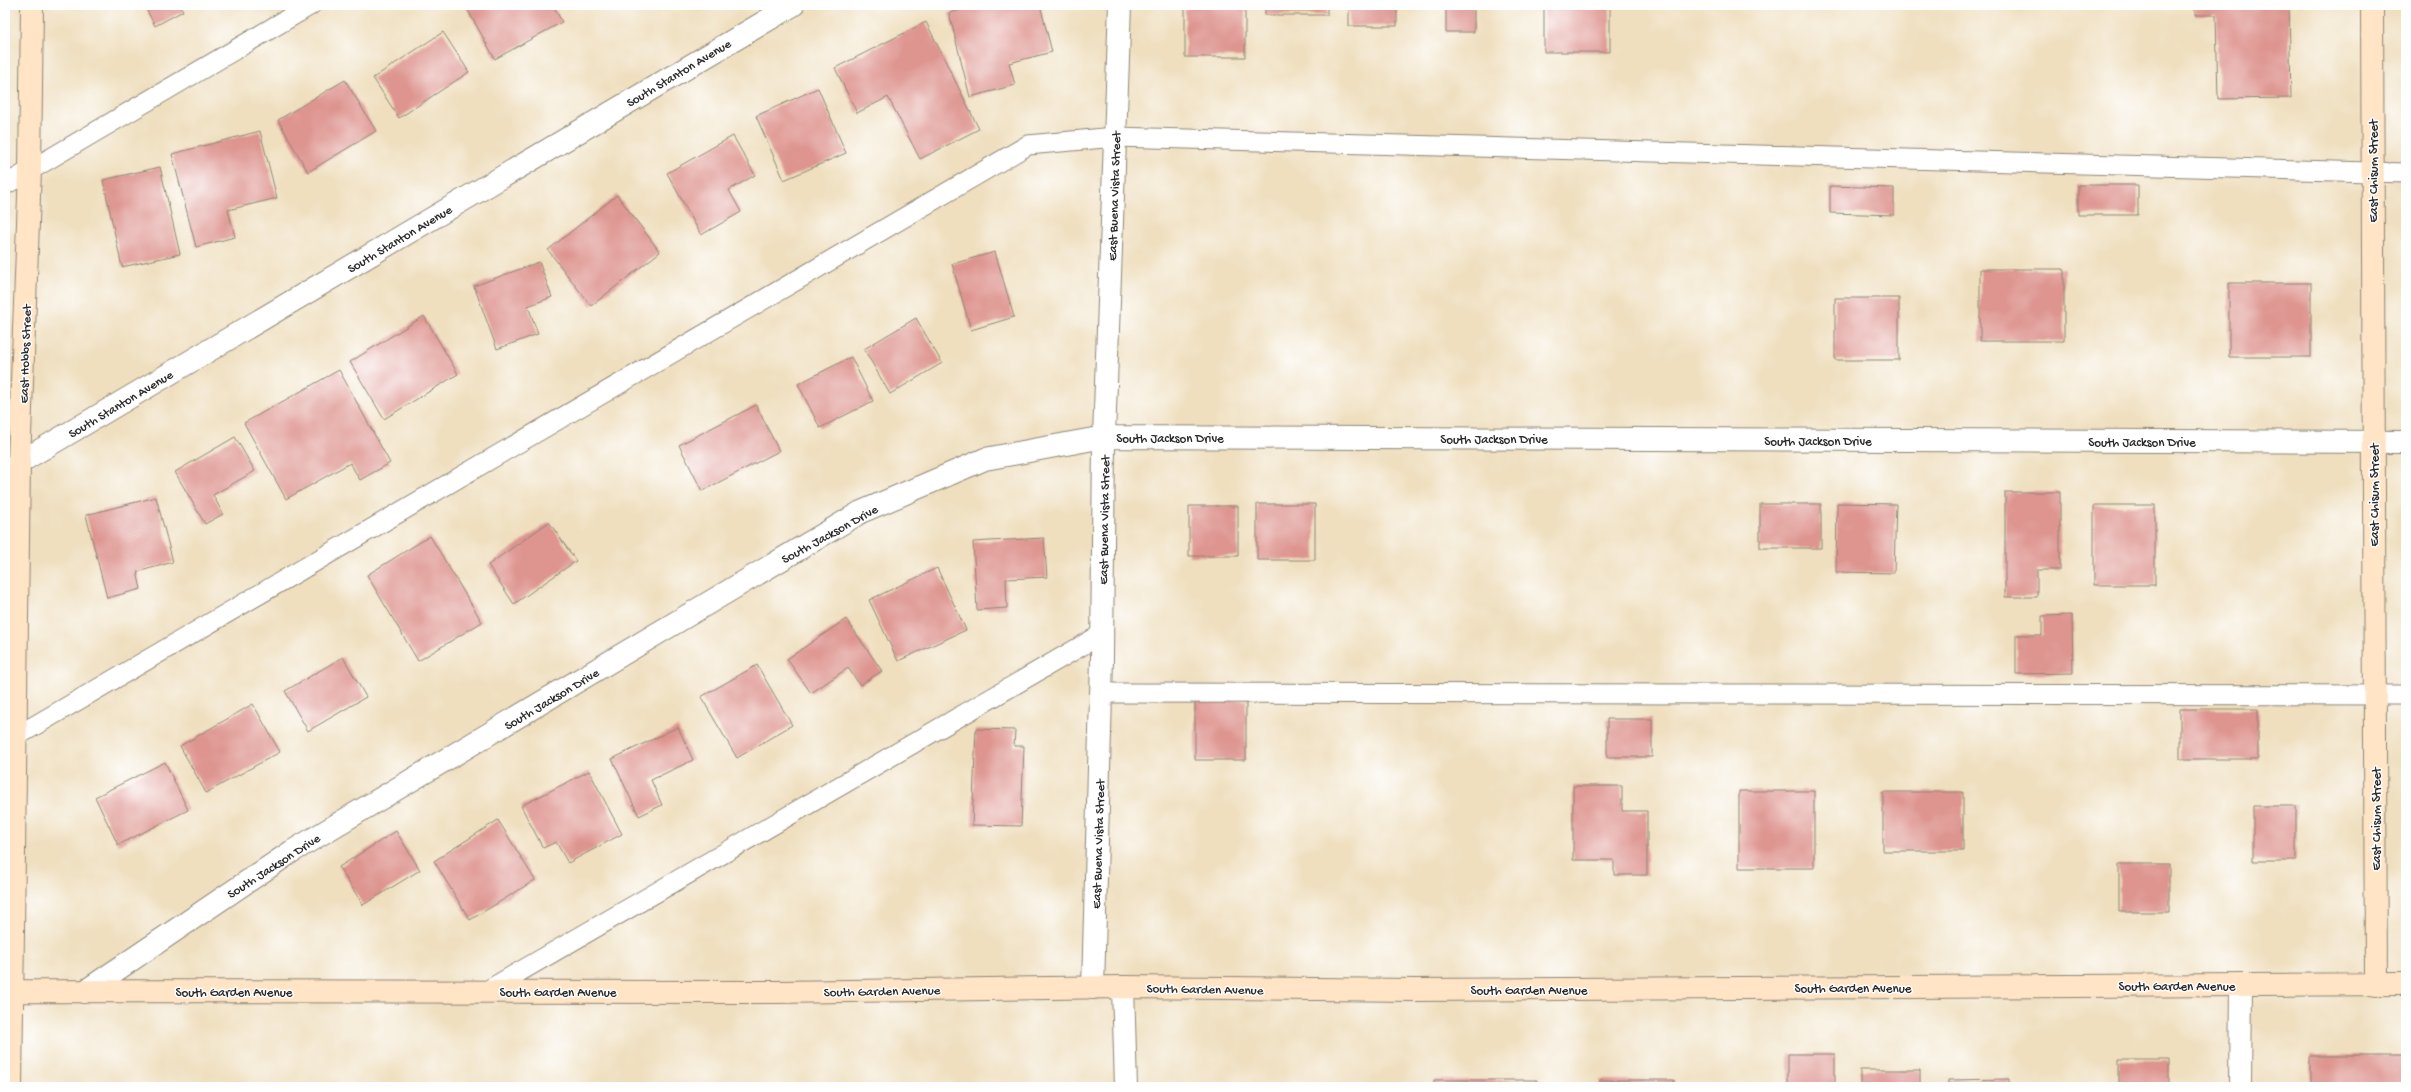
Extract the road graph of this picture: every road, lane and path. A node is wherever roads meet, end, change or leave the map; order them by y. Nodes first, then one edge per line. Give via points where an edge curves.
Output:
1 (32, 5) edge
2 (311, 5) edge
3 (793, 5) edge
4 (1120, 5) edge
5 (2372, 5) edge
6 (1115, 137) junction
7 (30, 170) junction
8 (2372, 172) junction
9 (2406, 173) edge
10 (5, 185) edge
11 (1104, 437) junction
12 (2373, 442) junction
13 (2406, 442) edge
14 (12, 467) edge
15 (1102, 634) junction
16 (1101, 693) junction
17 (2374, 695) junction
18 (2406, 695) edge
19 (11, 740) edge
20 (2241, 984) junction
21 (2376, 984) junction
22 (2406, 984) edge
23 (1123, 987) junction
24 (1093, 988) junction
25 (488, 990) junction
26 (9, 991) edge
27 (84, 992) junction
28 (11, 1087) edge
29 (1126, 1087) edge
30 (2240, 1087) edge

1 - 7 street, East Hobbs Street
2 - 7 lane
3 - 14 street, South Stanton Avenue
4 - 6 street, East Buena Vista Street
5 - 8 street, East Chisum Street
6 - 8 lane
6 - 11 street, East Buena Vista Street
6 - 19 lane via 1028,144
7 - 10 lane
7 - 14 street, East Hobbs Street
8 - 9 lane
8 - 12 street, East Chisum Street
11 - 12 street, South Jackson Drive
11 - 15 street, East Buena Vista Street
11 - 27 street, South Jackson Drive via 985,459 862,512 291,852
12 - 13 street, South Jackson Drive
12 - 17 street, East Chisum Street
14 - 19 street, East Hobbs Street
15 - 16 street, East Buena Vista Street
15 - 25 lane
16 - 17 lane
16 - 24 street, East Buena Vista Street
17 - 18 lane
17 - 21 street, East Chisum Street
19 - 26 street, East Hobbs Street
20 - 21 street, South Garden Avenue
20 - 23 street, South Garden Avenue via 1415,990
20 - 30 street
21 - 22 street, South Garden Avenue
23 - 24 street, South Garden Avenue
23 - 29 street
24 - 25 street, South Garden Avenue via 778,992
25 - 27 street, South Garden Avenue
26 - 27 street, South Garden Avenue
26 - 28 street, East Hobbs Street

